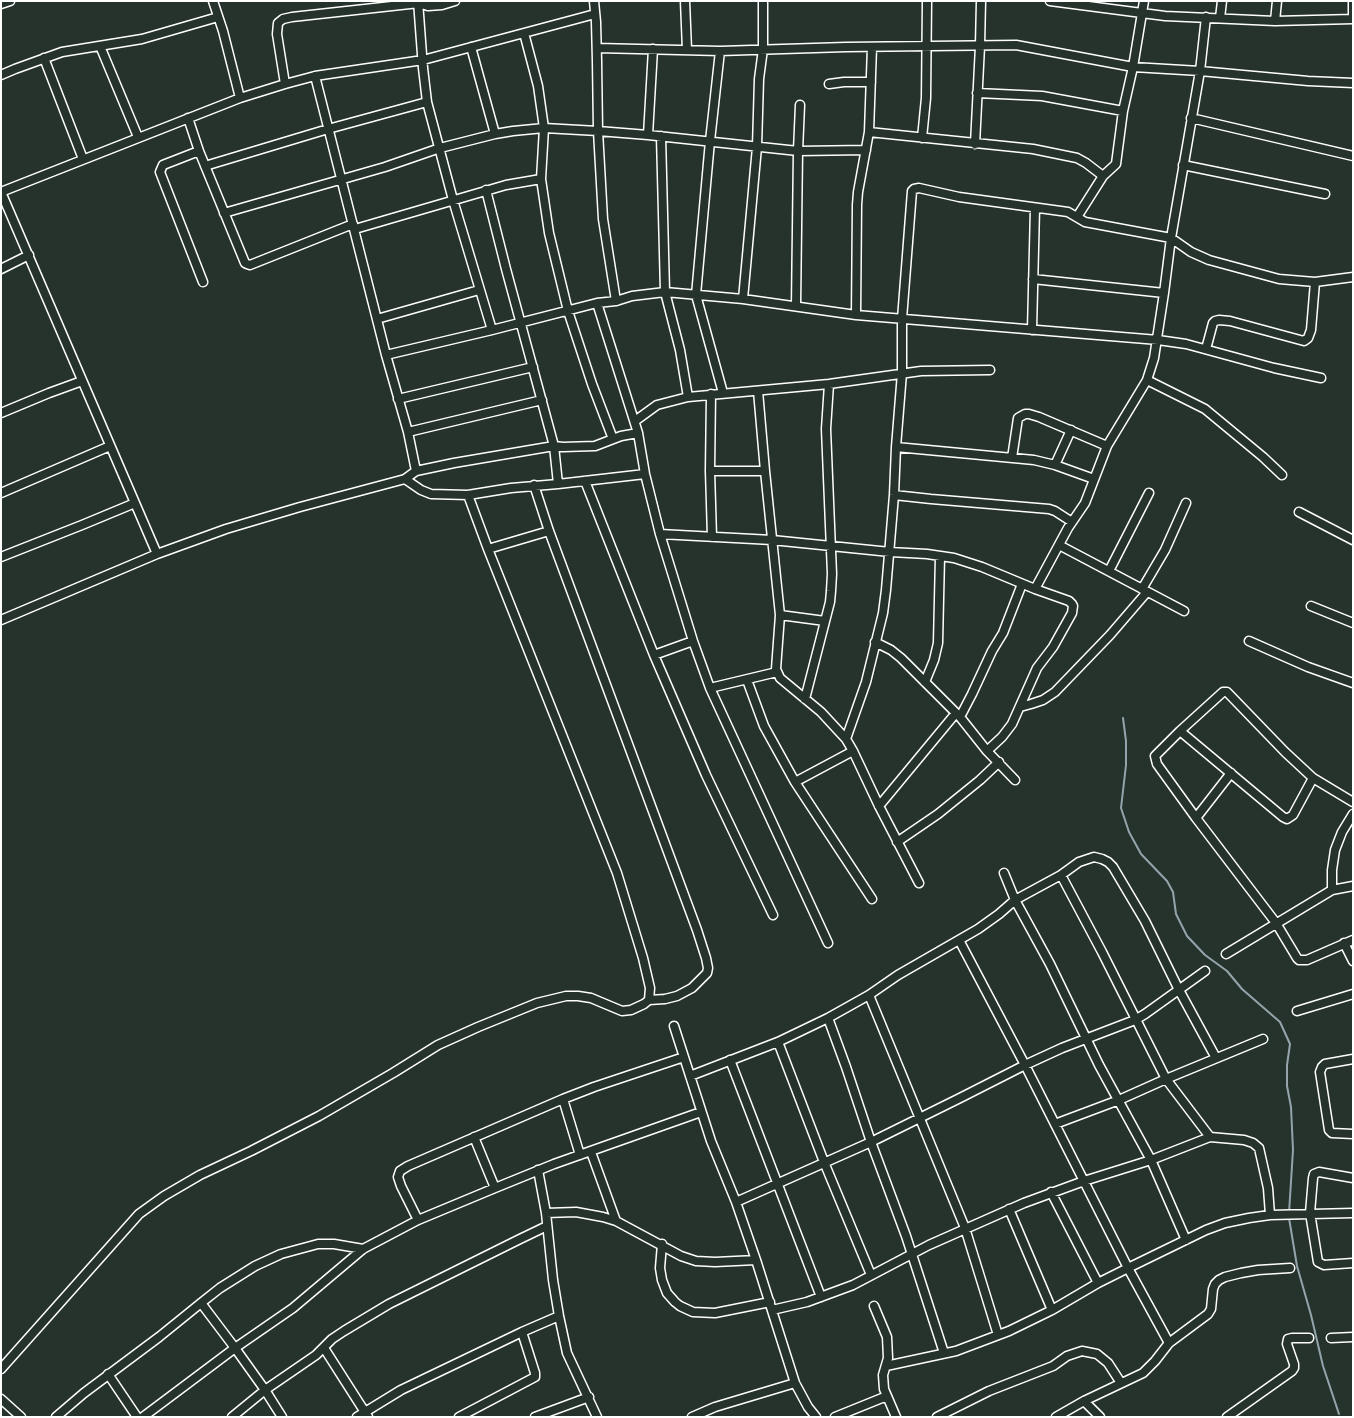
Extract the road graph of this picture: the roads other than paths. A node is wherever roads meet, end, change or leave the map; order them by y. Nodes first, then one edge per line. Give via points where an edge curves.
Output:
1 (10, 1) edge
2 (213, 1) edge
3 (456, 1) edge
4 (594, 1) edge
5 (685, 1) edge
6 (763, 1) edge
7 (927, 1) edge
8 (980, 1) edge
9 (1050, 1) edge
10 (1144, 1) edge
11 (1222, 1) edge
12 (1277, 1) edge
13 (1353, 1) edge
14 (419, 2) edge
15 (1, 4) edge
16 (371, 4) edge
17 (1141, 13) junction
18 (595, 14) junction
19 (1353, 15) edge
20 (218, 17) junction
21 (1206, 17) junction
22 (1220, 18) junction
23 (1353, 19) edge
24 (1275, 21) junction
25 (524, 33) junction
26 (100, 46) junction
27 (927, 46) junction
28 (980, 46) junction
29 (471, 47) junction
30 (872, 47) junction
31 (597, 48) junction
32 (653, 49) junction
33 (763, 49) junction
34 (686, 50) junction
35 (720, 51) junction
36 (44, 58) junction
37 (423, 60) junction
38 (1133, 67) junction
39 (1200, 71) junction
40 (1, 76) edge
41 (315, 76) junction
42 (871, 82) junction
43 (1353, 83) edge
44 (285, 84) junction
45 (828, 84) dead end
46 (977, 92) junction
47 (240, 98) junction
48 (427, 102) junction
49 (800, 105) dead end
50 (1123, 110) junction
51 (188, 118) junction
52 (1191, 118) junction
53 (544, 128) junction
54 (328, 130) junction
55 (598, 131) junction
56 (869, 132) junction
57 (495, 134) junction
58 (648, 135) junction
59 (661, 136) junction
60 (138, 137) junction
61 (922, 138) junction
62 (710, 141) junction
63 (976, 144) junction
64 (757, 147) junction
65 (440, 148) junction
66 (866, 150) junction
67 (199, 151) junction
68 (798, 151) junction
69 (1353, 156) edge
70 (83, 159) junction
71 (1183, 165) junction
72 (205, 166) junction
73 (1103, 176) junction
74 (541, 179) junction
75 (341, 180) junction
76 (486, 190) junction
77 (1, 192) edge
78 (1324, 194) dead end
79 (453, 200) junction
80 (1035, 208) junction
81 (224, 213) junction
82 (1077, 217) junction
83 (354, 227) junction
84 (1171, 238) junction
85 (29, 255) junction
86 (1, 269) edge
87 (1353, 277) edge
88 (1034, 279) junction
89 (203, 282) dead end
90 (1315, 282) junction
91 (479, 290) junction
92 (665, 292) junction
93 (1164, 293) junction
94 (696, 295) junction
95 (743, 299) junction
96 (616, 301) junction
97 (597, 303) junction
98 (796, 306) junction
99 (568, 311) junction
100 (856, 315) junction
101 (377, 319) junction
102 (902, 319) junction
103 (520, 323) junction
104 (492, 330) junction
105 (1032, 330) junction
106 (1158, 340) junction
107 (1206, 349) junction
108 (386, 355) junction
109 (533, 367) junction
110 (990, 370) dead end
111 (902, 373) junction
112 (1321, 378) dead end
113 (1147, 380) junction
114 (82, 381) junction
115 (829, 384) junction
116 (758, 391) junction
117 (723, 393) junction
118 (711, 394) junction
119 (688, 397) junction
120 (398, 399) junction
121 (542, 400) junction
122 (1, 413) edge
123 (635, 421) junction
124 (1070, 430) junction
125 (408, 432) junction
126 (638, 433) junction
127 (613, 439) junction
128 (110, 446) junction
129 (554, 446) junction
130 (1107, 446) junction
131 (896, 447) junction
132 (1012, 458) junction
133 (1055, 465) junction
134 (416, 471) junction
135 (710, 471) junction
136 (765, 471) junction
137 (645, 474) junction
138 (1282, 475) dead end
139 (405, 479) junction
140 (1094, 479) junction
141 (585, 481) junction
142 (558, 484) junction
143 (534, 485) junction
144 (1, 493) edge
145 (1150, 493) dead end
146 (894, 494) junction
147 (468, 495) junction
148 (135, 503) junction
149 (1186, 503) dead end
150 (1299, 512) dead end
151 (1072, 522) junction
152 (549, 530) junction
153 (660, 534) junction
154 (712, 537) junction
155 (772, 540) junction
156 (1353, 540) edge
157 (1059, 545) junction
158 (831, 546) junction
159 (488, 549) junction
160 (890, 552) junction
161 (157, 554) junction
162 (940, 556) junction
163 (1, 557) edge
164 (1110, 571) junction
165 (1022, 584) junction
166 (1035, 589) junction
167 (1145, 590) junction
168 (1311, 606) dead end
169 (1184, 611) dead end
170 (780, 614) junction
171 (1, 620) edge
172 (825, 621) junction
173 (1353, 623) edge
174 (693, 641) junction
175 (875, 642) junction
176 (1249, 642) dead end
177 (654, 655) junction
178 (777, 672) junction
179 (747, 680) junction
180 (925, 682) junction
181 (1353, 683) edge
182 (710, 688) junction
183 (805, 699) junction
184 (1020, 707) junction
185 (958, 715) junction
186 (1180, 731) junction
187 (846, 739) junction
188 (853, 751) junction
189 (987, 751) junction
190 (999, 762) junction
191 (1231, 773) junction
192 (1314, 778) junction
193 (1015, 780) dead end
194 (795, 782) junction
195 (1353, 790) edge
196 (1352, 801) edge
197 (879, 806) junction
198 (1353, 814) edge
199 (1196, 818) junction
200 (897, 842) junction
201 (1004, 873) dead end
202 (1060, 875) junction
203 (919, 883) dead end
204 (1353, 886) edge
205 (1332, 890) junction
206 (872, 899) dead end
207 (1015, 900) junction
208 (773, 915) dead end
209 (1276, 923) junction
210 (960, 940) junction
211 (1353, 940) edge
212 (828, 943) dead end
213 (1344, 943) junction
214 (1226, 954) dead end
215 (1353, 961) edge
216 (1205, 972) dead end
217 (1179, 990) junction
218 (1353, 994) edge
219 (869, 995) junction
220 (649, 1000) junction
221 (1297, 1011) dead end
222 (828, 1018) junction
223 (1135, 1020) junction
224 (674, 1026) dead end
225 (1087, 1039) junction
226 (1263, 1039) dead end
227 (778, 1042) junction
228 (684, 1057) junction
229 (1216, 1058) junction
230 (1353, 1059) edge
231 (730, 1060) junction
232 (1025, 1065) junction
233 (690, 1076) junction
234 (1166, 1079) junction
235 (562, 1099) junction
236 (1119, 1100) junction
237 (701, 1112) junction
238 (920, 1118) junction
239 (1055, 1124) junction
240 (1353, 1134) edge
241 (474, 1136) junction
242 (1210, 1137) junction
243 (871, 1142) junction
244 (591, 1152) junction
245 (580, 1155) junction
246 (1151, 1160) junction
247 (824, 1162) junction
248 (538, 1170) junction
249 (1353, 1178) edge
250 (1084, 1181) junction
251 (776, 1183) junction
252 (495, 1188) junction
253 (1051, 1192) junction
254 (736, 1202) junction
255 (1009, 1209) junction
256 (546, 1213) junction
257 (1310, 1213) junction
258 (1353, 1213) edge
259 (1270, 1215) junction
260 (418, 1220) junction
261 (616, 1221) junction
262 (547, 1226) junction
263 (965, 1228) junction
264 (1186, 1240) junction
265 (662, 1244) junction
266 (363, 1249) junction
267 (912, 1254) junction
268 (756, 1260) junction
269 (1353, 1263) edge
270 (1128, 1268) junction
271 (1290, 1268) dead end
272 (871, 1275) junction
273 (1098, 1283) junction
274 (821, 1297) junction
275 (201, 1303) junction
276 (771, 1306) junction
277 (874, 1306) dead end
278 (1052, 1310) junction
279 (559, 1316) junction
280 (522, 1332) junction
281 (998, 1335) junction
282 (1353, 1337) edge
283 (1309, 1338) dead end
284 (1331, 1338) dead end
285 (1169, 1343) junction
286 (235, 1348) junction
287 (324, 1348) junction
288 (944, 1354) junction
289 (886, 1366) junction
290 (1, 1369) edge
291 (108, 1374) junction
292 (795, 1382) junction
293 (1121, 1383) junction
294 (265, 1390) junction
295 (887, 1396) junction
296 (589, 1397) junction
297 (1084, 1401) junction
298 (7, 1404) edge
299 (1, 1412) edge
300 (366, 1414) edge
301 (21, 1417) edge
302 (56, 1417) edge
303 (137, 1417) edge
304 (143, 1417) edge
305 (232, 1417) edge
306 (282, 1417) edge
307 (357, 1417) edge
308 (459, 1417) edge
309 (535, 1417) edge
310 (597, 1417) edge
311 (692, 1417) edge
312 (816, 1417) edge
313 (835, 1417) edge
314 (896, 1417) edge
315 (937, 1417) edge
316 (1056, 1417) edge
317 (1100, 1417) edge
318 (1227, 1417) edge

1 - 15 street
2 - 20 street
3 - 14 street via 428,6
4 - 18 street
5 - 34 street
6 - 33 street
7 - 27 street
8 - 28 street
9 - 17 street
10 - 17 street
11 - 22 street
12 - 24 street
13 - 19 street
14 - 16 street
14 - 37 street
16 - 44 street via 292,17 278,23
17 - 21 street
17 - 38 street
18 - 25 street
18 - 31 street
20 - 26 street via 142,39
20 - 47 street
21 - 22 street
21 - 39 street
22 - 24 street
23 - 24 street
25 - 29 street
25 - 53 street via 538,86
26 - 36 street
26 - 60 street
27 - 28 street
27 - 30 street
27 - 61 street
28 - 38 street via 1016,45
28 - 46 street
29 - 37 street
29 - 57 street
30 - 33 street
30 - 42 street
31 - 32 street
31 - 55 street
32 - 34 street
32 - 58 street
33 - 35 street
33 - 64 street
34 - 35 street
35 - 62 street
36 - 40 street
36 - 70 street
37 - 41 street
37 - 48 street
38 - 39 street
38 - 50 street
39 - 43 street
39 - 52 street
41 - 44 street
41 - 54 street
42 - 45 street
42 - 56 street
44 - 47 street
46 - 50 street via 1042,96
46 - 63 street
47 - 51 street
48 - 54 street
48 - 65 street
49 - 68 street
50 - 73 street via 1116,164
51 - 60 street
51 - 67 street
52 - 69 street
52 - 71 street
53 - 55 street
53 - 57 street
53 - 74 street
54 - 72 street
54 - 75 street
55 - 58 street
55 - 96 street via 604,219
56 - 61 street
56 - 66 street
57 - 65 street
58 - 59 street
59 - 62 street
59 - 92 street
60 - 70 street
61 - 63 street
62 - 64 street
62 - 94 street
63 - 73 street via 1033,149 1077,158
64 - 68 street
64 - 95 street
65 - 75 street
65 - 79 street
66 - 68 street
66 - 100 street via 857,205
67 - 72 street
67 - 89 street via 163,165 160,172
68 - 98 street
70 - 77 street
71 - 78 street
71 - 84 street
72 - 81 street
73 - 82 street
74 - 76 street
74 - 99 street via 549,233
75 - 81 street
75 - 83 street
76 - 79 street
76 - 103 street
77 - 85 street
79 - 83 street
79 - 91 street
80 - 82 street via 1068,212
80 - 88 street
80 - 102 street via 914,189
81 - 83 street via 245,263 250,265
82 - 84 street via 1085,222
83 - 101 street
84 - 90 street via 1209,260 1279,279
84 - 93 street
85 - 86 street
85 - 114 street
87 - 90 street
88 - 93 street
88 - 105 street
90 - 107 street via 1310,330 1304,341 1219,320 1213,323
91 - 101 street
91 - 104 street
92 - 94 street
92 - 96 street
92 - 119 street
93 - 106 street
94 - 95 street
94 - 117 street
95 - 98 street
96 - 97 street
97 - 99 street
97 - 123 street
98 - 100 street
99 - 103 street
99 - 127 street
100 - 102 street
101 - 108 street
102 - 105 street
102 - 111 street
103 - 104 street
103 - 109 street
104 - 108 street
105 - 106 street
106 - 107 street
106 - 113 street
107 - 112 street
108 - 120 street
109 - 120 street
109 - 121 street
110 - 111 street
111 - 115 street
111 - 131 street
113 - 130 street
113 - 138 street via 1205,409
114 - 122 street
114 - 128 street
115 - 116 street
115 - 158 street via 826,429
116 - 117 street
116 - 136 street
117 - 118 street
118 - 119 street
118 - 135 street
119 - 123 street via 658,405
120 - 125 street
121 - 125 street
121 - 129 street
123 - 126 street
124 - 130 street
124 - 132 street via 1034,415 1020,416
124 - 133 street
125 - 134 street
126 - 127 street
126 - 137 street
127 - 129 street via 594,446
128 - 144 street
128 - 148 street
129 - 134 street
129 - 142 street
130 - 140 street
131 - 132 street
131 - 146 street
132 - 133 street
133 - 140 street
134 - 139 street
135 - 136 street
135 - 154 street
136 - 155 street
137 - 141 street
137 - 153 street
139 - 147 street via 431,494
139 - 161 street via 272,515
140 - 151 street via 1085,503
141 - 142 street
141 - 177 street
142 - 143 street
143 - 147 street
143 - 152 street
145 - 164 street
146 - 151 street via 1049,509
146 - 160 street
147 - 159 street
148 - 161 street
148 - 163 street
149 - 167 street
150 - 156 street
151 - 157 street
152 - 159 street
152 - 220 street via 706,958 707,973 692,988 677,996
153 - 154 street
153 - 174 street
154 - 155 street
155 - 158 street
155 - 170 street
157 - 164 street
157 - 166 street
158 - 160 street
158 - 172 street via 831,591
159 - 220 street via 617,873 644,958
160 - 162 street
160 - 175 street via 883,612
161 - 171 street
162 - 165 street via 962,560
162 - 180 street via 938,643
164 - 167 street
165 - 166 street
165 - 185 street via 1003,633
166 - 184 street via 1069,601 1073,606
167 - 169 street
167 - 184 street via 1110,636 1055,692 1043,700
168 - 173 street
170 - 172 street
170 - 178 street
172 - 183 street
174 - 177 street
174 - 182 street
175 - 180 street via 898,655
175 - 187 street via 866,682
176 - 181 street
177 - 208 street
178 - 179 street
178 - 183 street
179 - 182 street
179 - 194 street via 764,726
180 - 185 street
182 - 212 street
183 - 187 street
184 - 189 street via 1006,732
185 - 189 street
185 - 197 street
186 - 191 street
186 - 192 street via 1223,692 1227,692
186 - 199 street via 1155,756
187 - 188 street
188 - 194 street
188 - 197 street
189 - 190 street
190 - 193 street
190 - 200 street via 938,814
191 - 192 street via 1287,819 1293,816
191 - 199 street
192 - 196 street
194 - 206 street
195 - 196 street
197 - 200 street
198 - 205 street via 1335,850
199 - 209 street
200 - 203 street
201 - 207 street
202 - 207 street
202 - 217 street via 1079,862 1094,857 1108,862 1145,921
202 - 223 street
204 - 205 street
205 - 209 street
207 - 210 street
207 - 225 street
209 - 213 street via 1299,960 1307,960
209 - 214 street
210 - 219 street
210 - 232 street
211 - 213 street
213 - 215 street
216 - 217 street
217 - 223 street
217 - 229 street
218 - 221 street
219 - 222 street
219 - 238 street
220 - 290 street via 622,1011 578,996 554,998 528,1006 438,1045 319,1116 200,1175 139,1214
222 - 227 street
222 - 243 street
223 - 225 street
223 - 234 street
224 - 228 street
225 - 232 street
225 - 236 street
226 - 229 street
227 - 231 street
227 - 247 street
228 - 233 street
228 - 235 street
229 - 234 street
230 - 240 street via 1325,1064 1320,1072 1329,1130
231 - 233 street
231 - 251 street
232 - 238 street
232 - 239 street
233 - 237 street
234 - 236 street
234 - 242 street
235 - 241 street
235 - 245 street
236 - 239 street
236 - 246 street
237 - 244 street
237 - 254 street
238 - 243 street
238 - 263 street
239 - 250 street
241 - 252 street
241 - 260 street via 400,1171 401,1186
242 - 246 street
242 - 259 street via 1244,1140 1259,1148
243 - 247 street
243 - 267 street
244 - 245 street
244 - 261 street
245 - 248 street
246 - 250 street
246 - 264 street
247 - 251 street
247 - 272 street
248 - 252 street
248 - 256 street
249 - 257 street via 1314,1174
250 - 253 street
250 - 270 street
251 - 254 street
251 - 274 street
252 - 260 street
253 - 255 street
253 - 273 street
254 - 268 street
255 - 263 street
255 - 278 street
256 - 261 street via 583,1213
256 - 262 street
257 - 258 street
257 - 259 street
257 - 269 street via 1318,1262 1324,1266
259 - 264 street via 1225,1223
260 - 266 street
261 - 265 street
262 - 279 street
262 - 287 street via 389,1304 338,1335
263 - 267 street
263 - 281 street
264 - 270 street
265 - 268 street via 696,1261
265 - 276 street via 662,1280 667,1293 686,1309 715,1313
266 - 275 street via 318,1244 281,1254 255,1266
266 - 286 street via 293,1308
267 - 272 street
267 - 288 street
268 - 276 street
270 - 273 street
270 - 285 street
271 - 285 street via 1250,1271 1220,1280 1215,1284 1208,1314
272 - 274 street
273 - 278 street
274 - 276 street via 792,1306
275 - 286 street
275 - 291 street
276 - 292 street
277 - 289 street via 887,1337
278 - 281 street
279 - 280 street
279 - 296 street via 567,1352
280 - 300 street via 401,1390
280 - 308 street via 535,1377
281 - 288 street
282 - 284 street
283 - 318 street via 1288,1340 1294,1364 1292,1371
285 - 293 street via 1143,1374
286 - 294 street
286 - 304 street
287 - 294 street
287 - 300 street
288 - 289 street
289 - 295 street via 883,1382
291 - 302 street
291 - 303 street
292 - 311 street
292 - 312 street
293 - 297 street
293 - 315 street via 1108,1363 1097,1354 1082,1352
294 - 305 street
294 - 306 street
295 - 313 street
295 - 314 street
296 - 309 street
296 - 310 street
297 - 316 street
297 - 317 street
298 - 299 street
298 - 301 street
300 - 307 street

